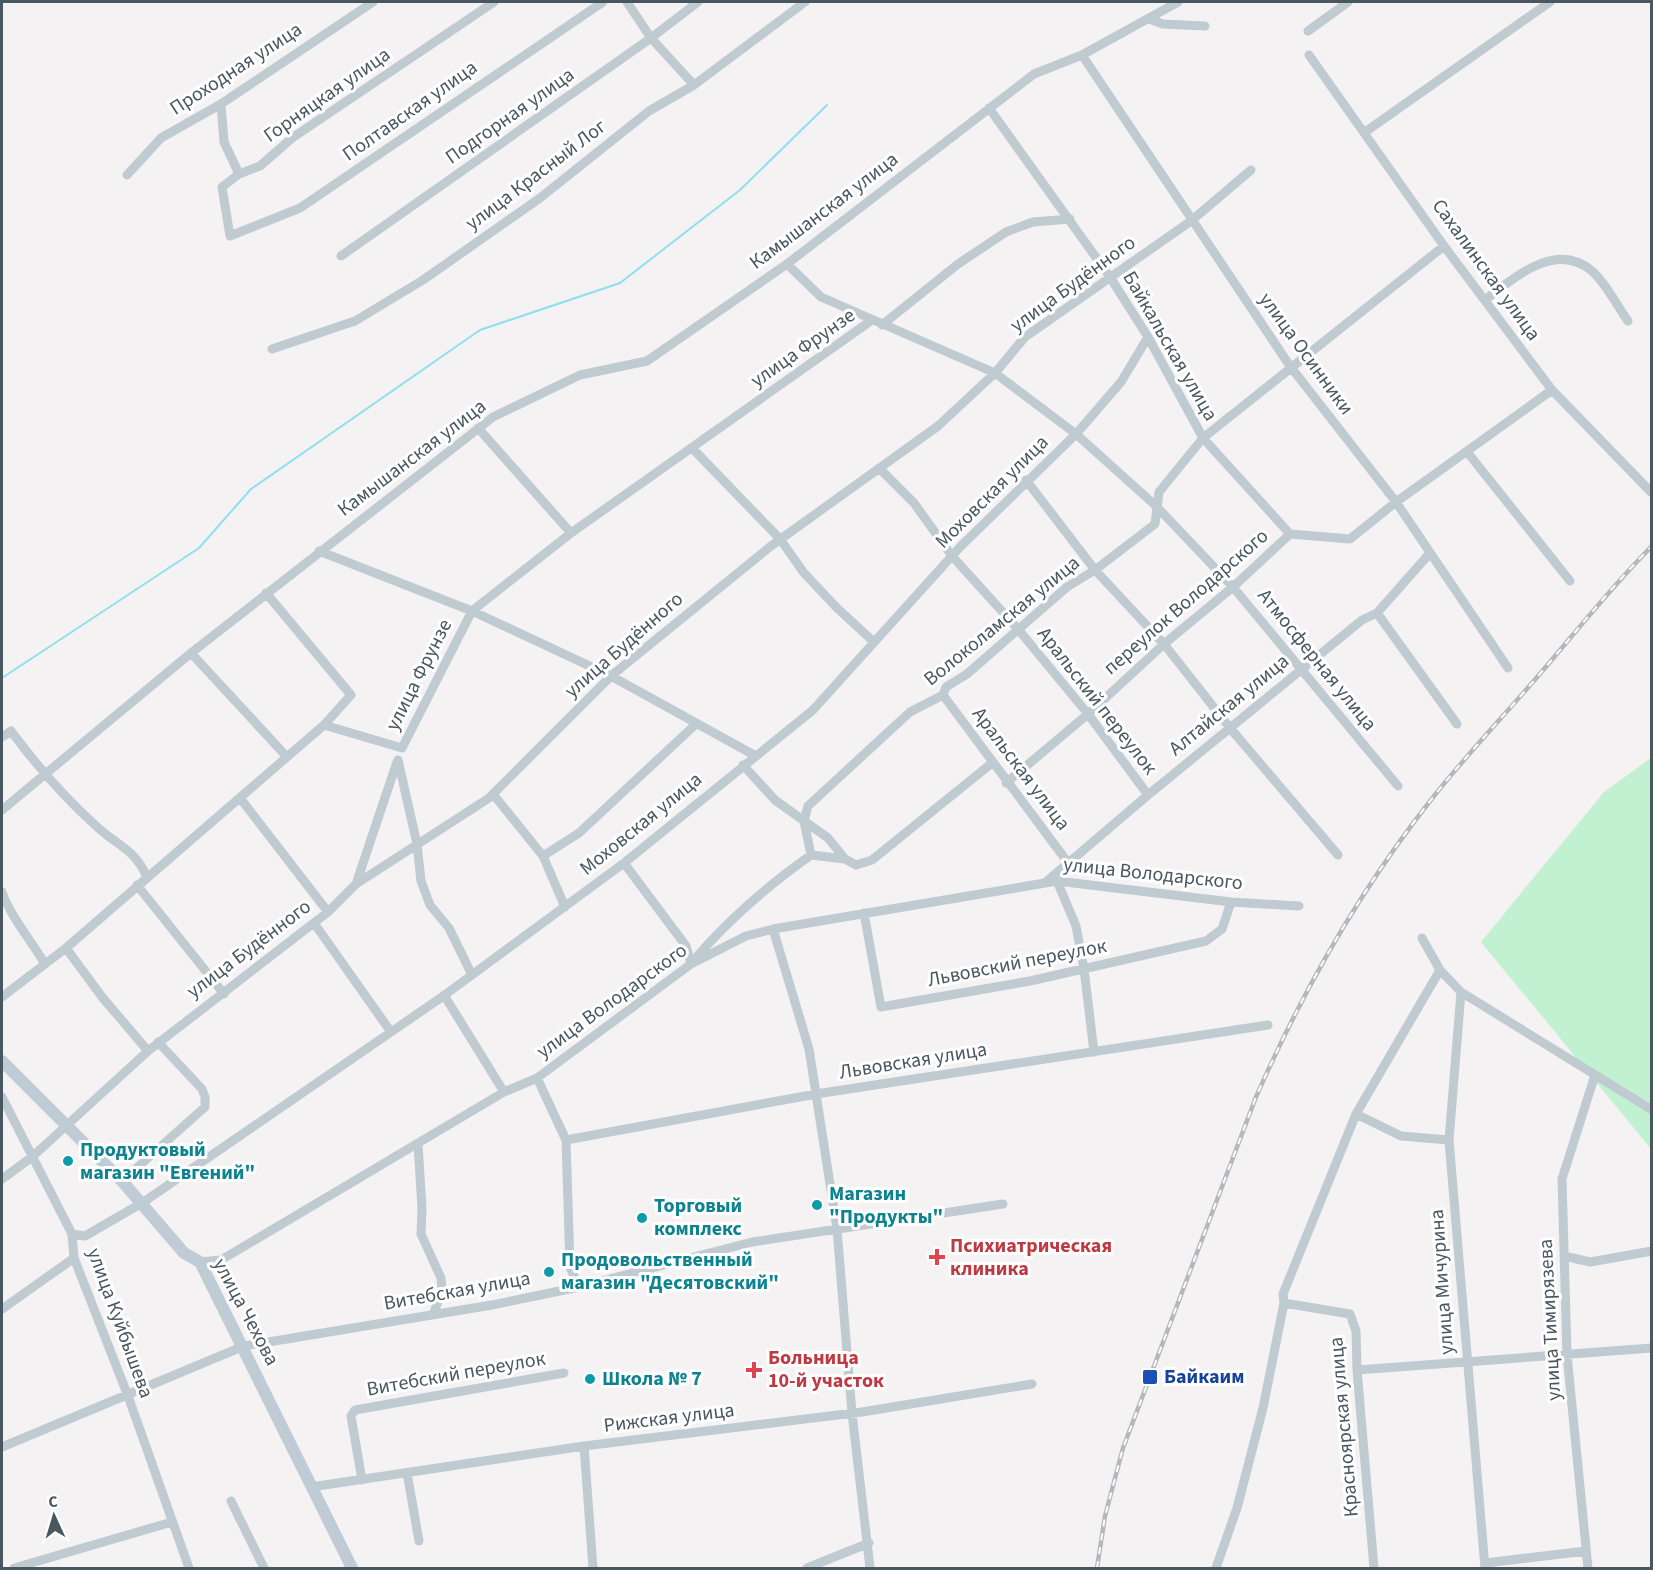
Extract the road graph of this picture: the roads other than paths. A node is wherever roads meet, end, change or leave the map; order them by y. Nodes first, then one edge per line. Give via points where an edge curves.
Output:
1 (373, 2) edge
2 (494, 2) edge
3 (603, 2) edge
4 (627, 2) edge
5 (698, 2) edge
6 (805, 2) edge
7 (1178, 2) edge
8 (1348, 2) edge
9 (1550, 2) edge
10 (1149, 19) junction
11 (1205, 26) dead end
12 (1308, 31) dead end
13 (651, 38) junction
14 (1082, 55) junction
15 (1309, 55) dead end
16 (694, 84) junction
17 (221, 104) junction
18 (989, 108) junction
19 (1365, 132) junction
20 (1251, 170) dead end
21 (239, 174) junction
22 (127, 175) dead end
23 (1070, 219) junction
24 (1191, 221) junction
25 (230, 236) joint
26 (1443, 246) junction
27 (341, 256) dead end
28 (787, 264) junction
29 (1110, 277) junction
30 (1485, 300) junction
31 (872, 320) junction
32 (1628, 321) dead end
33 (882, 325) junction
34 (1148, 337) junction
35 (272, 348) dead end
36 (1290, 366) junction
37 (995, 373) junction
38 (1552, 390) junction
39 (478, 428) junction
40 (1076, 434) junction
41 (1203, 438) junction
42 (692, 448) junction
43 (1468, 453) junction
44 (879, 468) junction
45 (1026, 480) junction
46 (1651, 492) edge
47 (1396, 502) junction
48 (1156, 506) junction
49 (571, 533) junction
50 (1290, 534) junction
51 (780, 539) junction
52 (319, 551) junction
53 (1430, 553) junction
54 (952, 556) junction
55 (1095, 570) junction
56 (1570, 580) dead end
57 (1233, 587) junction
58 (266, 593) junction
59 (472, 610) junction
60 (1377, 614) junction
61 (1018, 629) junction
62 (874, 642) junction
63 (1164, 644) junction
64 (191, 653) junction
65 (1508, 668) dead end
66 (1300, 671) junction
67 (610, 676) junction
68 (943, 695) junction
69 (1088, 714) junction
70 (324, 724) junction
71 (696, 724) junction
72 (1458, 724) dead end
73 (1230, 728) junction
74 (2, 737) edge
75 (402, 748) junction
76 (754, 755) junction
77 (288, 758) junction
78 (398, 760) junction
79 (992, 763) junction
80 (743, 765) junction
81 (44, 776) junction
82 (1006, 783) junction
83 (1398, 786) dead end
84 (493, 794) junction
85 (1148, 795) junction
86 (240, 798) junction
87 (2, 810) edge
88 (804, 822) junction
89 (417, 844) junction
90 (543, 855) junction
91 (811, 855) junction
92 (1338, 855) dead end
93 (845, 859) junction
94 (624, 863) junction
95 (1069, 864) junction
96 (147, 877) junction
97 (1057, 881) junction
98 (1046, 882) junction
99 (356, 884) junction
100 (137, 885) junction
101 (2, 892) edge
102 (1231, 902) junction
103 (1299, 906) dead end
104 (565, 907) junction
105 (328, 912) junction
106 (864, 913) junction
107 (314, 923) junction
108 (773, 929) junction
109 (1422, 938) dead end
110 (66, 948) junction
111 (45, 964) junction
112 (691, 964) junction
113 (1084, 969) junction
114 (1440, 970) junction
115 (472, 975) junction
116 (1461, 992) junction
117 (224, 994) junction
118 (444, 995) junction
119 (2, 997) edge
120 (1268, 1025) dead end
121 (391, 1032) junction
122 (158, 1042) junction
123 (147, 1051) junction
124 (1094, 1052) junction
125 (2, 1061) edge
126 (1595, 1075) junction
127 (537, 1078) junction
128 (504, 1092) junction
129 (816, 1094) junction
130 (2, 1097) edge
131 (1652, 1110) edge
132 (1356, 1114) junction
133 (65, 1126) junction
134 (566, 1140) junction
135 (1449, 1140) junction
136 (418, 1143) junction
137 (32, 1157) junction
138 (2, 1179) edge
139 (122, 1181) junction
140 (142, 1203) junction
141 (1003, 1204) dead end
142 (837, 1229) junction
143 (72, 1234) junction
144 (1652, 1251) edge
145 (1564, 1256) junction
146 (74, 1258) junction
147 (200, 1262) junction
148 (579, 1287) junction
149 (1284, 1303) junction
150 (2, 1310) edge
151 (433, 1315) junction
152 (243, 1346) junction
153 (1652, 1348) edge
154 (1567, 1355) junction
155 (1466, 1361) junction
156 (1357, 1370) junction
157 (564, 1373) dead end
158 (1032, 1384) dead end
159 (128, 1396) junction
160 (852, 1413) junction
161 (584, 1446) junction
162 (2, 1447) edge
163 (407, 1473) junction
164 (362, 1480) junction
165 (311, 1487) junction
166 (231, 1501) dead end
167 (172, 1522) junction
168 (419, 1541) dead end
169 (869, 1543) junction
170 (1586, 1551) junction
171 (1485, 1566) edge
172 (14, 1569) edge
173 (189, 1569) edge
174 (264, 1569) edge
175 (352, 1569) edge
176 (593, 1569) edge
177 (807, 1569) edge
178 (870, 1569) edge
179 (1216, 1569) edge
180 (1374, 1569) edge
181 (1588, 1569) edge

1 - 17 street, Проходная улица
2 - 21 street, Горняцкая улица via 292,138 260,166
3 - 25 street, Полтавская улица via 300,208
4 - 13 street
5 - 13 street, Подгорная улица
6 - 16 street, улица Красный Лог
7 - 10 street, Камышанская улица
8 - 12 street
9 - 19 street
10 - 11 street via 1163,24
10 - 14 street, Камышанская улица
13 - 16 street
13 - 27 street, Подгорная улица
14 - 18 street, Камышанская улица via 1034,74
14 - 24 street, улица Осинники
15 - 19 street, Сахалинская улица
16 - 35 street, улица Красный Лог via 650,111 540,198 423,280 355,321
17 - 21 street via 224,142
17 - 22 street, Проходная улица via 161,138
18 - 23 street, Байкальская улица
18 - 28 street, Камышанская улица
19 - 26 street, Сахалинская улица
20 - 24 street, улица Будённого
21 - 25 street, Горняцкая улица via 222,188
23 - 29 street, Байкальская улица
23 - 33 street via 1033,222 1006,232 958,264
24 - 29 street, улица Будённого
24 - 36 street, улица Осинники
26 - 30 street, Сахалинская улица
26 - 36 street, Волоколамская улица
28 - 31 street, Атмосферная улица via 821,297
28 - 39 street, Камышанская улица via 647,361 580,375
29 - 34 street, Байкальская улица
29 - 37 street, улица Будённого via 1025,337
30 - 32 street via 1522,271 1543,261 1578,262 1594,272
30 - 38 street, Сахалинская улица
31 - 33 street, Атмосферная улица
31 - 42 street, улица Фрунзе
33 - 37 street, Атмосферная улица
34 - 40 street, Моховская улица via 1121,382
34 - 41 street, Байкальская улица
36 - 41 street, Волоколамская улица
36 - 47 street, улица Осинники
37 - 40 street, Атмосферная улица
37 - 44 street, улица Будённого via 938,426
38 - 43 street, переулок Володарского
38 - 46 street, Сахалинская улица
39 - 49 street
39 - 52 street, Камышанская улица
40 - 45 street, Моховская улица
40 - 48 street, Атмосферная улица
41 - 48 street, Волоколамская улица via 1159,492
41 - 50 street, Байкальская улица
42 - 49 street, улица Фрунзе
42 - 51 street
43 - 47 street, переулок Володарского
43 - 56 street
44 - 51 street, улица Будённого
44 - 54 street, Аральский переулок via 914,503
45 - 54 street, Моховская улица
45 - 55 street
47 - 50 street, переулок Володарского via 1350,539
47 - 53 street, улица Осинники
48 - 55 street, Волоколамская улица via 1155,524
48 - 57 street, Атмосферная улица
49 - 59 street, улица Фрунзе
50 - 57 street, переулок Володарского
51 - 62 street via 804,573
51 - 67 street, улица Будённого
52 - 58 street, Камышанская улица
52 - 59 street
53 - 60 street, Алтайская улица
53 - 65 street, улица Осинники
54 - 61 street, Аральский переулок
54 - 62 street, Моховская улица
55 - 61 street, Волоколамская улица via 1067,587
55 - 63 street
57 - 63 street, переулок Володарского
57 - 66 street, Атмосферная улица
58 - 64 street, Камышанская улица
58 - 70 street via 351,695
59 - 67 street
59 - 75 street, улица Фрунзе
60 - 66 street, Алтайская улица via 1362,620
60 - 72 street
61 - 68 street, Волоколамская улица via 967,675 946,687
61 - 69 street, Аральский переулок
62 - 76 street, Моховская улица via 813,710
63 - 69 street, переулок Володарского
63 - 73 street
64 - 77 street
64 - 81 street, Камышанская улица
66 - 73 street, Алтайская улица
66 - 83 street, Атмосферная улица
67 - 71 street
67 - 84 street, улица Будённого
68 - 79 street, Аральская улица
68 - 88 street, Волоколамская улица via 910,712 808,806
69 - 82 street, переулок Володарского
69 - 85 street, Аральский переулок
70 - 75 street, улица Фрунзе
70 - 77 street
71 - 76 street
71 - 90 street via 579,833
73 - 85 street, Алтайская улица
73 - 92 street
74 - 81 street via 11,731
75 - 78 street
76 - 80 street, Моховская улица
77 - 86 street
78 - 89 street
78 - 99 street
79 - 82 street, Аральская улица
79 - 93 street via 872,860 856,865
80 - 88 street via 775,800
80 - 94 street, Моховская улица
81 - 87 street, Камышанская улица
81 - 96 street via 96,826 139,860
82 - 95 street, Аральская улица
84 - 89 street, улица Будённого
84 - 90 street
85 - 95 street, Алтайская улица
86 - 96 street
86 - 105 street
88 - 91 street
88 - 93 street via 828,838
89 - 99 street, улица Будённого
89 - 115 street via 421,881 430,905 449,928
90 - 104 street
91 - 93 street
91 - 112 street via 769,885 722,927
94 - 104 street, Моховская улица
94 - 112 street via 687,946
95 - 98 street, Алтайская улица
96 - 100 street
97 - 98 street, улица Володарского
97 - 102 street, улица Володарского
97 - 113 street via 1076,926
98 - 106 street, улица Володарского
99 - 105 street, улица Будённого
100 - 110 street
100 - 117 street
101 - 111 street via 6,905
102 - 103 street, улица Володарского
102 - 113 street, Львовский переулок via 1221,929 1206,941
104 - 115 street, Моховская улица
105 - 107 street, улица Будённого
106 - 108 street, улица Володарского
106 - 113 street, Львовский переулок via 881,1007
107 - 117 street, улица Будённого
107 - 121 street
108 - 112 street, улица Володарского via 746,936
108 - 129 street via 809,1049
109 - 114 street
110 - 111 street
110 - 123 street
111 - 119 street
112 - 127 street, улица Володарского
113 - 124 street
114 - 116 street
114 - 132 street
115 - 118 street, Моховская улица
116 - 126 street
116 - 135 street, улица Мичурина
117 - 122 street, улица Будённого
118 - 121 street, Моховская улица
118 - 128 street
120 - 124 street, Львовская улица
121 - 140 street, Моховская улица
122 - 123 street, улица Будённого
122 - 139 street via 201,1089 206,1097 204,1107
123 - 133 street, улица Будённого
124 - 129 street, Львовская улица
125 - 133 street, улица Чехова
126 - 131 street
126 - 145 street, улица Тимирязева via 1562,1179
127 - 128 street, улица Володарского
127 - 134 street
128 - 136 street, улица Володарского
129 - 134 street, Львовская улица
129 - 142 street
130 - 137 street, улица Куйбышева
132 - 135 street via 1401,1136
132 - 149 street via 1283,1294
133 - 137 street, улица Будённого
133 - 139 street, улица Чехова
134 - 148 street via 570,1267
135 - 155 street, улица Мичурина
136 - 147 street, улица Володарского via 221,1260
136 - 151 street via 421,1234 441,1278 442,1290
137 - 138 street, улица Будённого
137 - 143 street, улица Куйбышева
139 - 140 street, улица Чехова
140 - 143 street, Моховская улица via 85,1236
140 - 147 street, улица Чехова via 184,1252
141 - 142 street, Витебская улица
142 - 148 street, Витебская улица via 752,1242
142 - 160 street
143 - 146 street, улица Куйбышева
144 - 145 street via 1590,1262
145 - 154 street, улица Тимирязева
146 - 150 street
146 - 159 street, улица Куйбышева
147 - 152 street, улица Чехова
148 - 151 street, Витебская улица
149 - 156 street, Красноярская улица via 1350,1314 1356,1331
149 - 179 street via 1263,1408 1237,1508
151 - 152 street, Витебская улица
152 - 159 street, Витебская улица
152 - 165 street, улица Чехова
153 - 154 street
154 - 155 street
154 - 170 street, улица Тимирязева
155 - 156 street
155 - 171 street, улица Мичурина
156 - 180 street, Красноярская улица
157 - 164 street, Витебский переулок via 355,1410 351,1416
158 - 160 street, Рижская улица
159 - 162 street, Витебская улица
159 - 167 street, улица Куйбышева
160 - 161 street, Рижская улица
160 - 169 street
161 - 163 street, Рижская улица
161 - 176 street
163 - 164 street, Рижская улица
163 - 168 street
164 - 165 street, Рижская улица
165 - 175 street, улица Чехова
166 - 174 street
167 - 172 street
167 - 173 street, улица Куйбышева
169 - 177 street
169 - 178 street
170 - 171 street
170 - 181 street, улица Тимирязева

